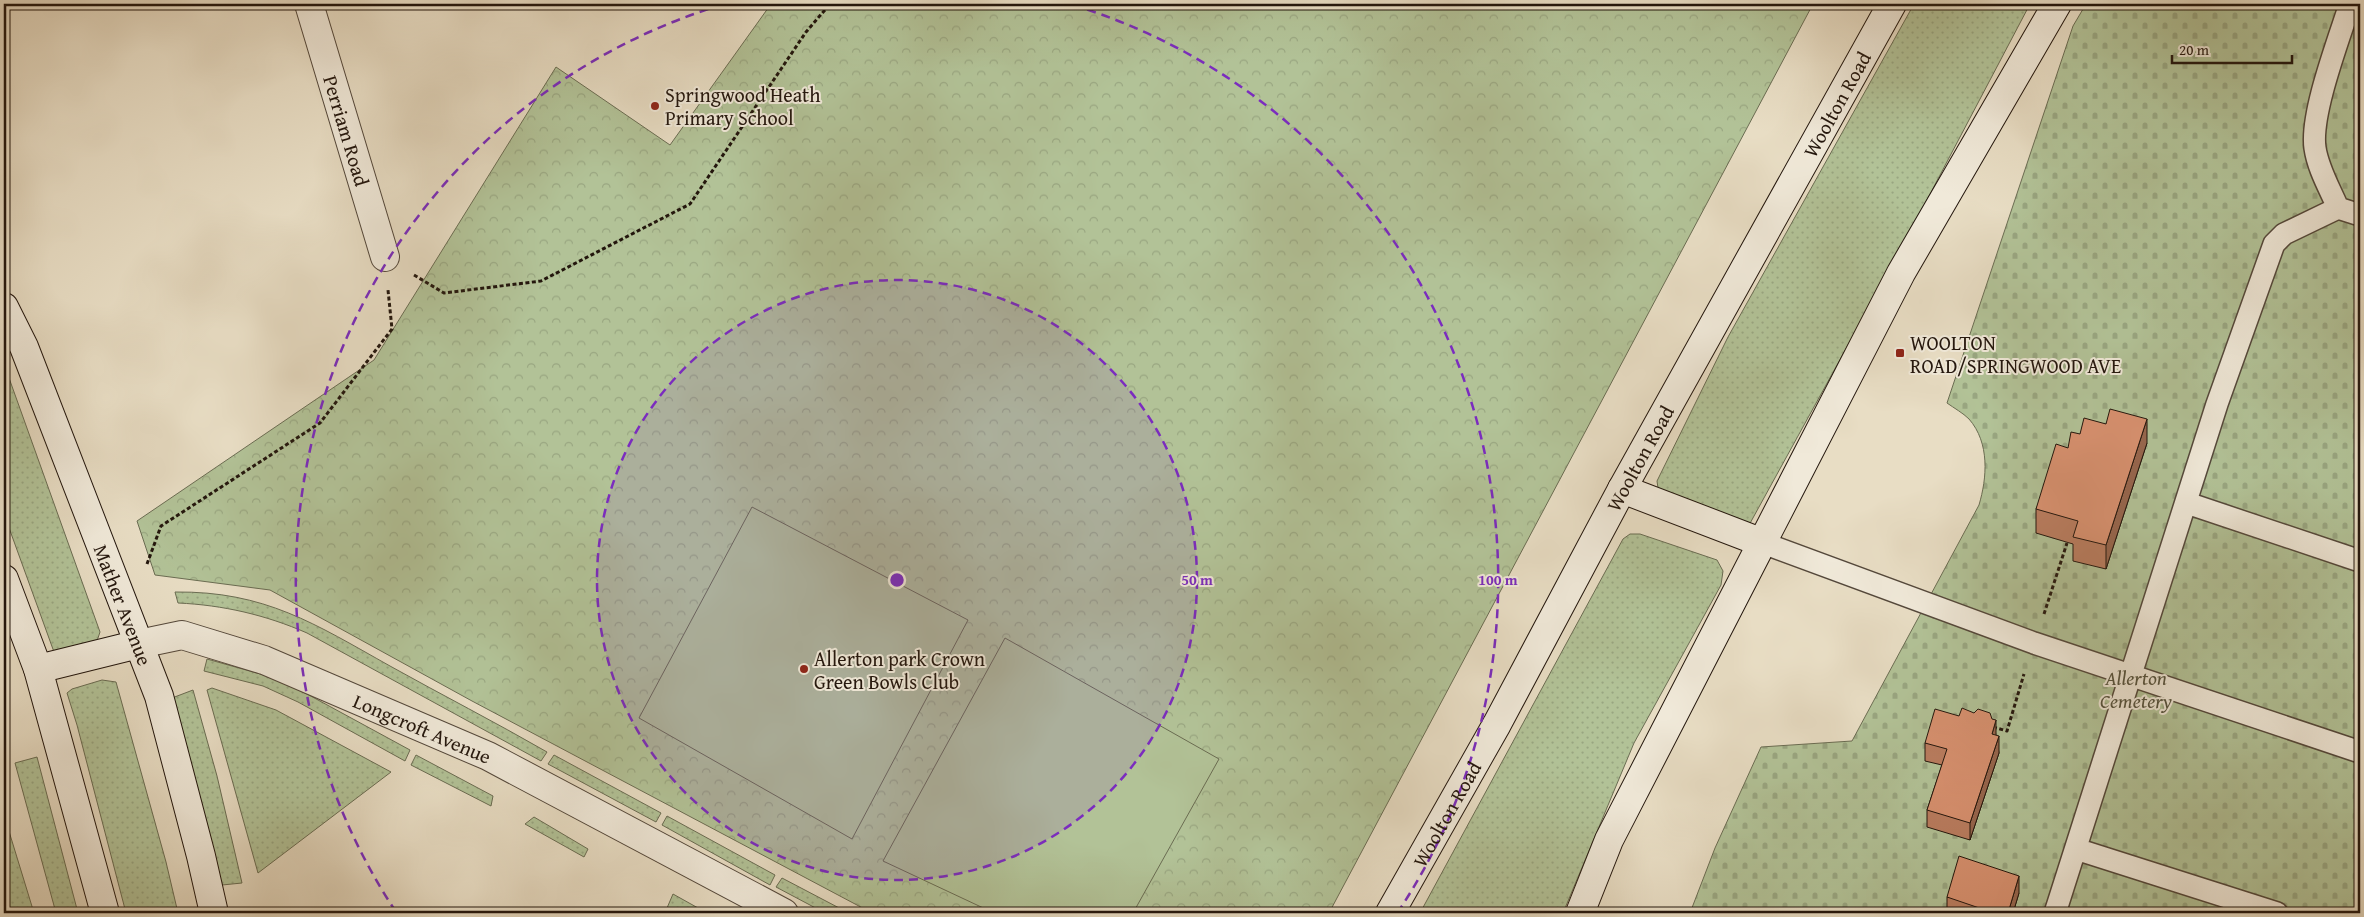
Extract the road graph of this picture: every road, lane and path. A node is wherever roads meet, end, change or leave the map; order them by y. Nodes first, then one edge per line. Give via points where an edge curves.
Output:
1 (309, 4) edge
2 (830, 4) edge
3 (1892, 4) edge
4 (2057, 4) edge
5 (2350, 4) edge
6 (2338, 208) junction
7 (2360, 215) edge
8 (386, 257) junction
9 (4, 307) edge
10 (1622, 489) junction
11 (2187, 503) junction
12 (1763, 543) junction
13 (2067, 543) edge
14 (2360, 561) edge
15 (147, 564) dead end
16 (4, 579) edge
17 (2034, 643) junction
18 (140, 644) junction
19 (38, 669) junction
20 (2132, 676) junction
21 (1986, 725) edge
22 (2360, 752) edge
23 (2076, 849) junction
24 (106, 913) edge
25 (214, 913) edge
26 (784, 913) edge
27 (1390, 913) edge
28 (1580, 913) edge
29 (2055, 913) edge
30 (2277, 913) edge

1 - 8 main road, Perriam Road
2 - 8 path via 806,32 690,204 541,281 444,293
3 - 10 main road, Woolton Road
4 - 12 main road via 1901,273
5 - 6 lane via 2313,126 2315,149
6 - 7 lane
6 - 11 lane via 2284,234 2274,244 2217,404
8 - 15 path via 392,329 320,423 161,526
9 - 18 main road, Mather Avenue via 24,346
10 - 12 main road
10 - 27 main road, Woolton Road via 1497,724
11 - 14 lane
11 - 20 lane
12 - 17 lane
12 - 28 main road via 1609,840
13 - 17 path
16 - 19 main road
17 - 20 lane
17 - 21 path via 2006,732
18 - 19 main road, Longcroft Avenue
18 - 25 main road, Mather Avenue via 159,696
18 - 26 main road, Longcroft Avenue via 182,635 264,660 488,756
19 - 24 main road
20 - 22 lane
20 - 23 lane
23 - 29 lane
23 - 30 lane

